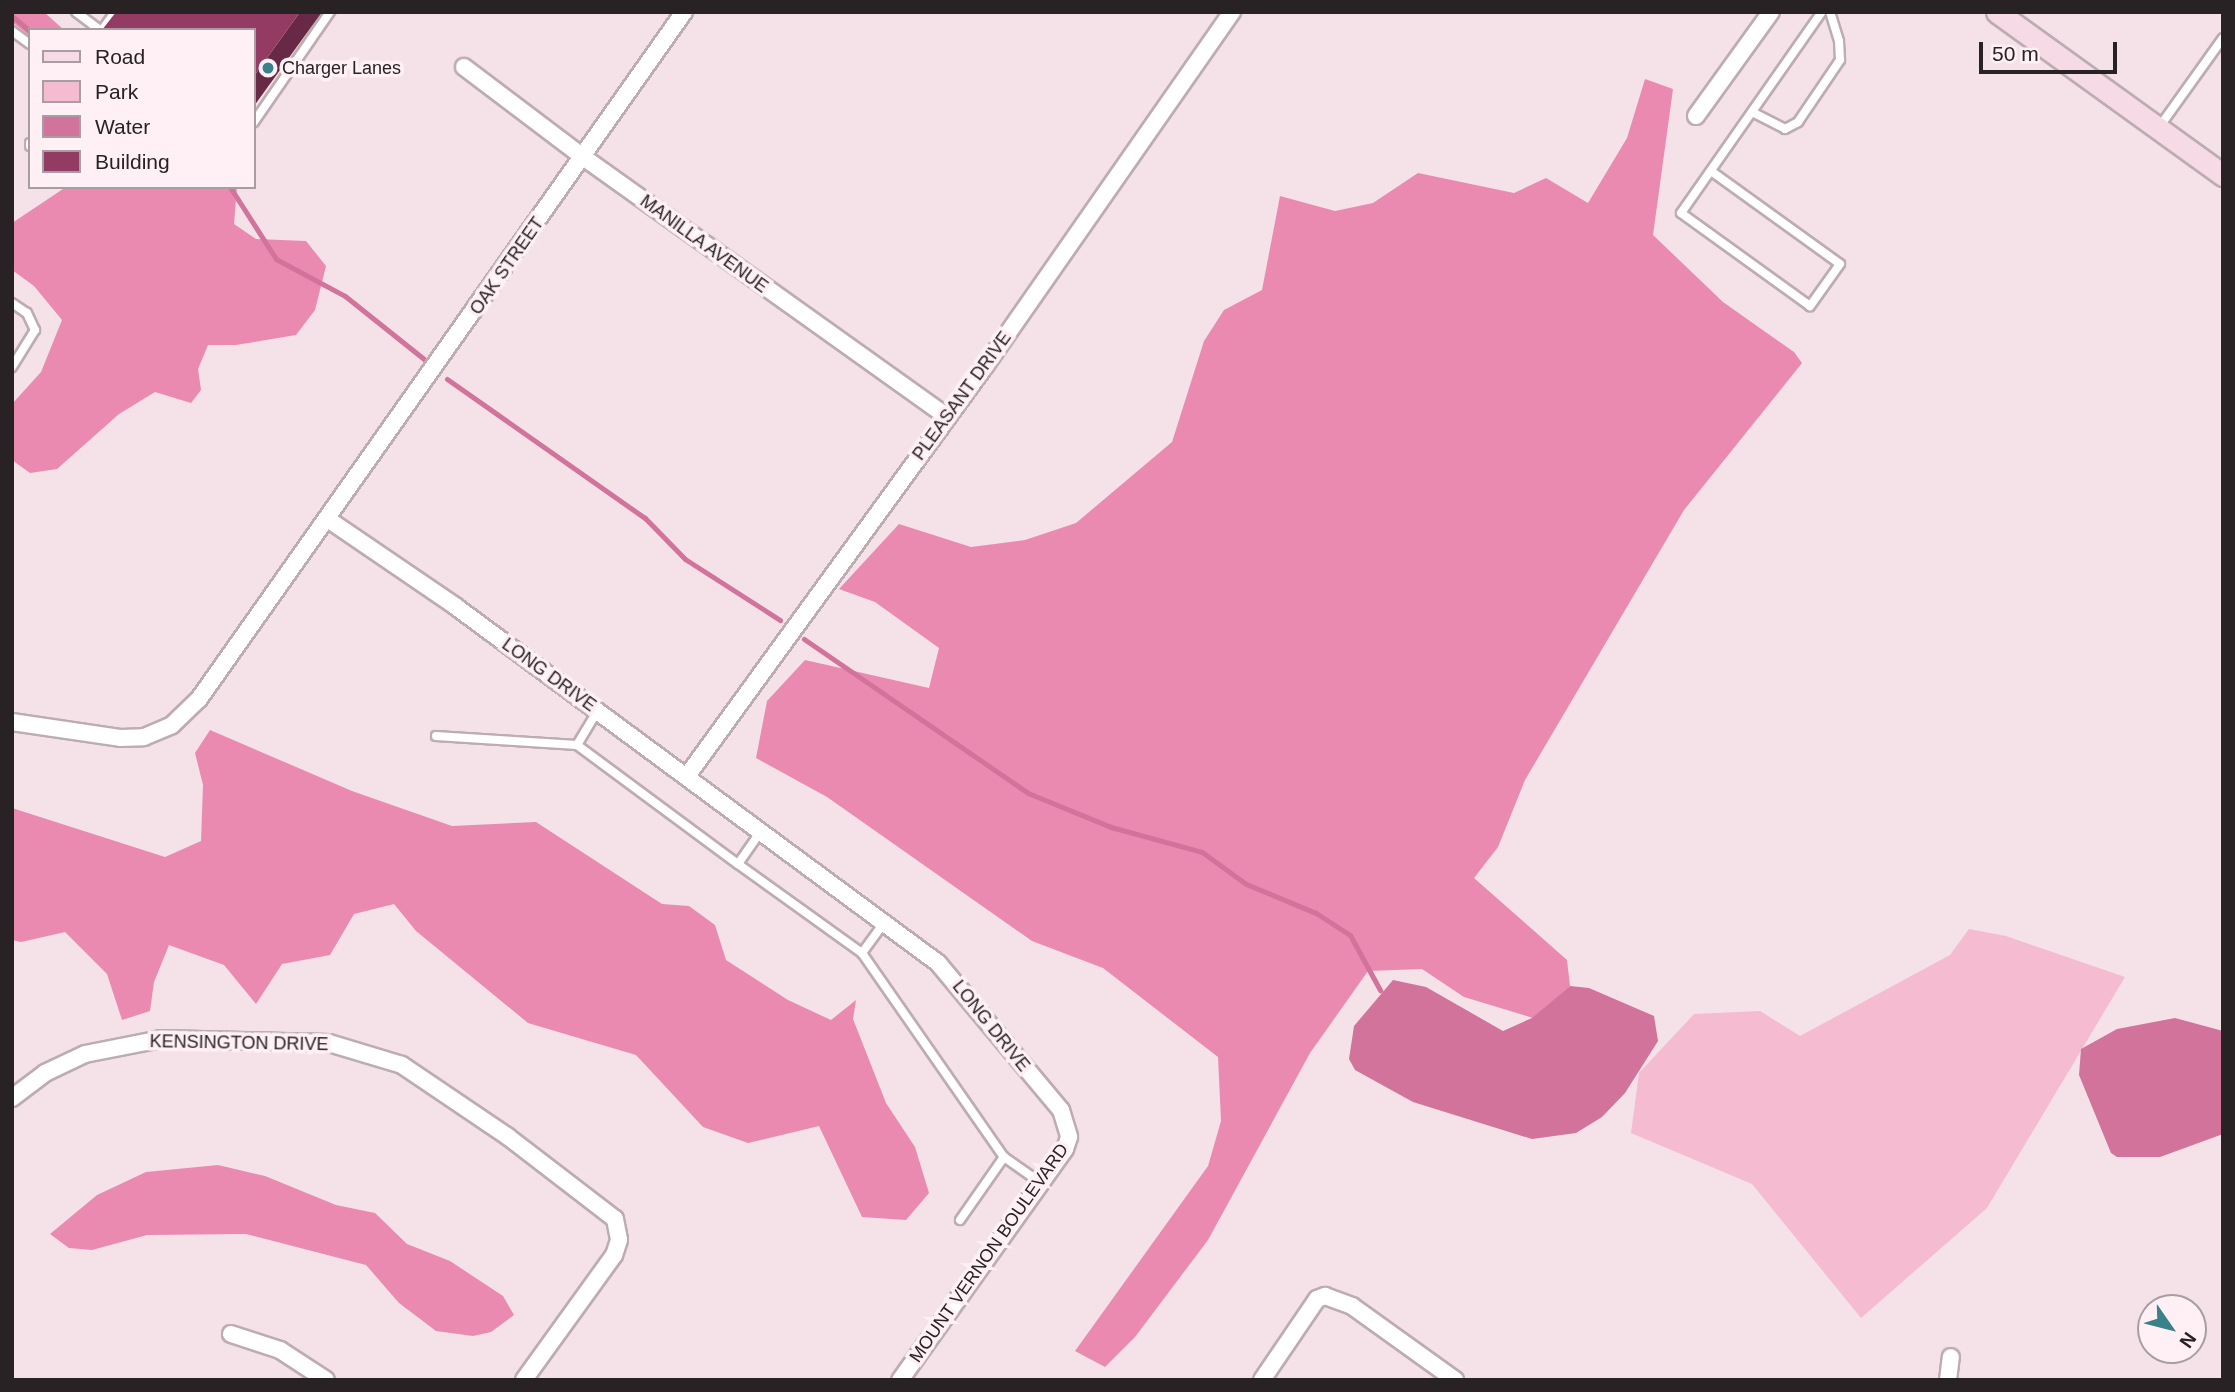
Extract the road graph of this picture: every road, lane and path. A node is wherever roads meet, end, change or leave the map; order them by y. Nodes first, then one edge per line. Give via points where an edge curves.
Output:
1 (76, 12) edge
2 (115, 12) edge
3 (330, 12) edge
4 (684, 12) edge
5 (1232, 12) edge
6 (1771, 12) edge
7 (1822, 12) edge
8 (1830, 12) edge
9 (1997, 12) edge
10 (98, 28) edge
11 (103, 28) edge
12 (12, 31) edge
13 (2223, 38) edge
14 (28, 43) edge
15 (464, 67) dead end
16 (1752, 112) junction
17 (1696, 116) dead end
18 (256, 119) edge
19 (2158, 129) junction
20 (583, 157) junction
21 (1711, 171) junction
22 (2223, 175) edge
23 (12, 303) edge
24 (12, 367) edge
25 (947, 417) junction
26 (329, 520) junction
27 (598, 710) junction
28 (12, 722) edge
29 (436, 736) dead end
30 (577, 745) junction
31 (687, 776) junction
32 (761, 831) junction
33 (738, 864) junction
34 (884, 923) junction
35 (862, 953) junction
36 (12, 1098) edge
37 (1066, 1124) joint
38 (1004, 1157) junction
39 (1041, 1183) junction
40 (960, 1220) dead end
41 (231, 1334) dead end
42 (1951, 1357) dead end
43 (326, 1380) edge
44 (524, 1380) edge
45 (900, 1380) edge
46 (1262, 1380) edge
47 (1455, 1380) edge
48 (1948, 1380) edge

1 - 10 lane
2 - 11 lane
3 - 18 lane
4 - 20 street, OAK STREET
5 - 25 street, PLEASANT DRIVE
6 - 17 street
7 - 16 lane
8 - 16 lane via 1840,60 1798,122 1785,129
9 - 19 main road
12 - 14 lane
13 - 19 lane
15 - 20 street, MANILLA AVENUE
16 - 21 lane
19 - 22 main road
20 - 25 street, MANILLA AVENUE
20 - 26 street, OAK STREET
21 - 21 lane via 1681,213 1810,306 1840,264
23 - 24 lane via 27,313 35,330
25 - 31 street, PLEASANT DRIVE
26 - 27 street, LONG DRIVE
26 - 28 street via 223,671 172,725 144,737 120,738
27 - 30 lane
27 - 31 street, LONG DRIVE
29 - 30 lane
30 - 33 lane
31 - 32 street, LONG DRIVE
32 - 33 lane
32 - 34 street, LONG DRIVE
33 - 35 lane
34 - 35 lane
34 - 37 street, LONG DRIVE via 955,981 1061,1110
35 - 38 lane
36 - 44 street, KENSINGTON DRIVE via 65,1063 123,1044 161,1039 304,1040 355,1048 420,1075 541,1160 615,1219 620,1240 614,1255
37 - 39 street, MOUNT VERNON BOULEVARD via 1069,1137 1065,1149
38 - 39 lane
38 - 40 lane
39 - 45 street, MOUNT VERNON BOULEVARD
41 - 43 street via 280,1350
42 - 48 street
46 - 47 street via 1317,1299 1333,1297

